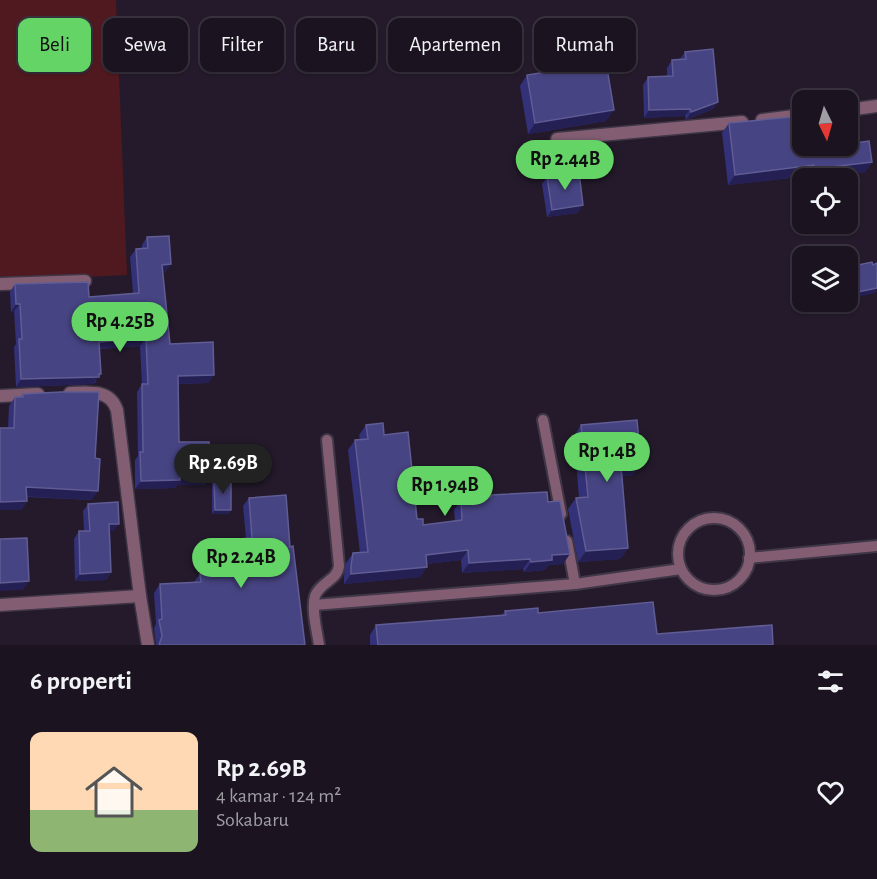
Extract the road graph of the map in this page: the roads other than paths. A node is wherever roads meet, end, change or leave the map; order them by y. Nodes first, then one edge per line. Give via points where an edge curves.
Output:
1 (877, 106) edge
2 (858, 109) edge
3 (792, 116) edge
4 (557, 139) dead end
5 (85, 281) edge
6 (0, 284) edge
7 (0, 396) edge
8 (543, 420) dead end
9 (327, 440) dead end
10 (877, 546) edge
11 (749, 558) junction
12 (681, 569) junction
13 (575, 584) junction
14 (140, 596) junction
15 (0, 605) edge
16 (314, 605) junction
17 (148, 645) edge
18 (319, 645) edge

1 - 2 street
3 - 4 street
5 - 6 street
7 - 14 street via 91,392 114,401
8 - 13 lane
9 - 16 lane via 339,566 338,573 315,594
10 - 11 lane
11 - 12 lane via 745,573 728,587 717,590 695,585
11 - 12 lane via 747,540 741,531 732,523 711,518 700,521 683,535 678,557
12 - 13 lane
13 - 16 lane
14 - 15 street
14 - 17 street
16 - 18 lane

